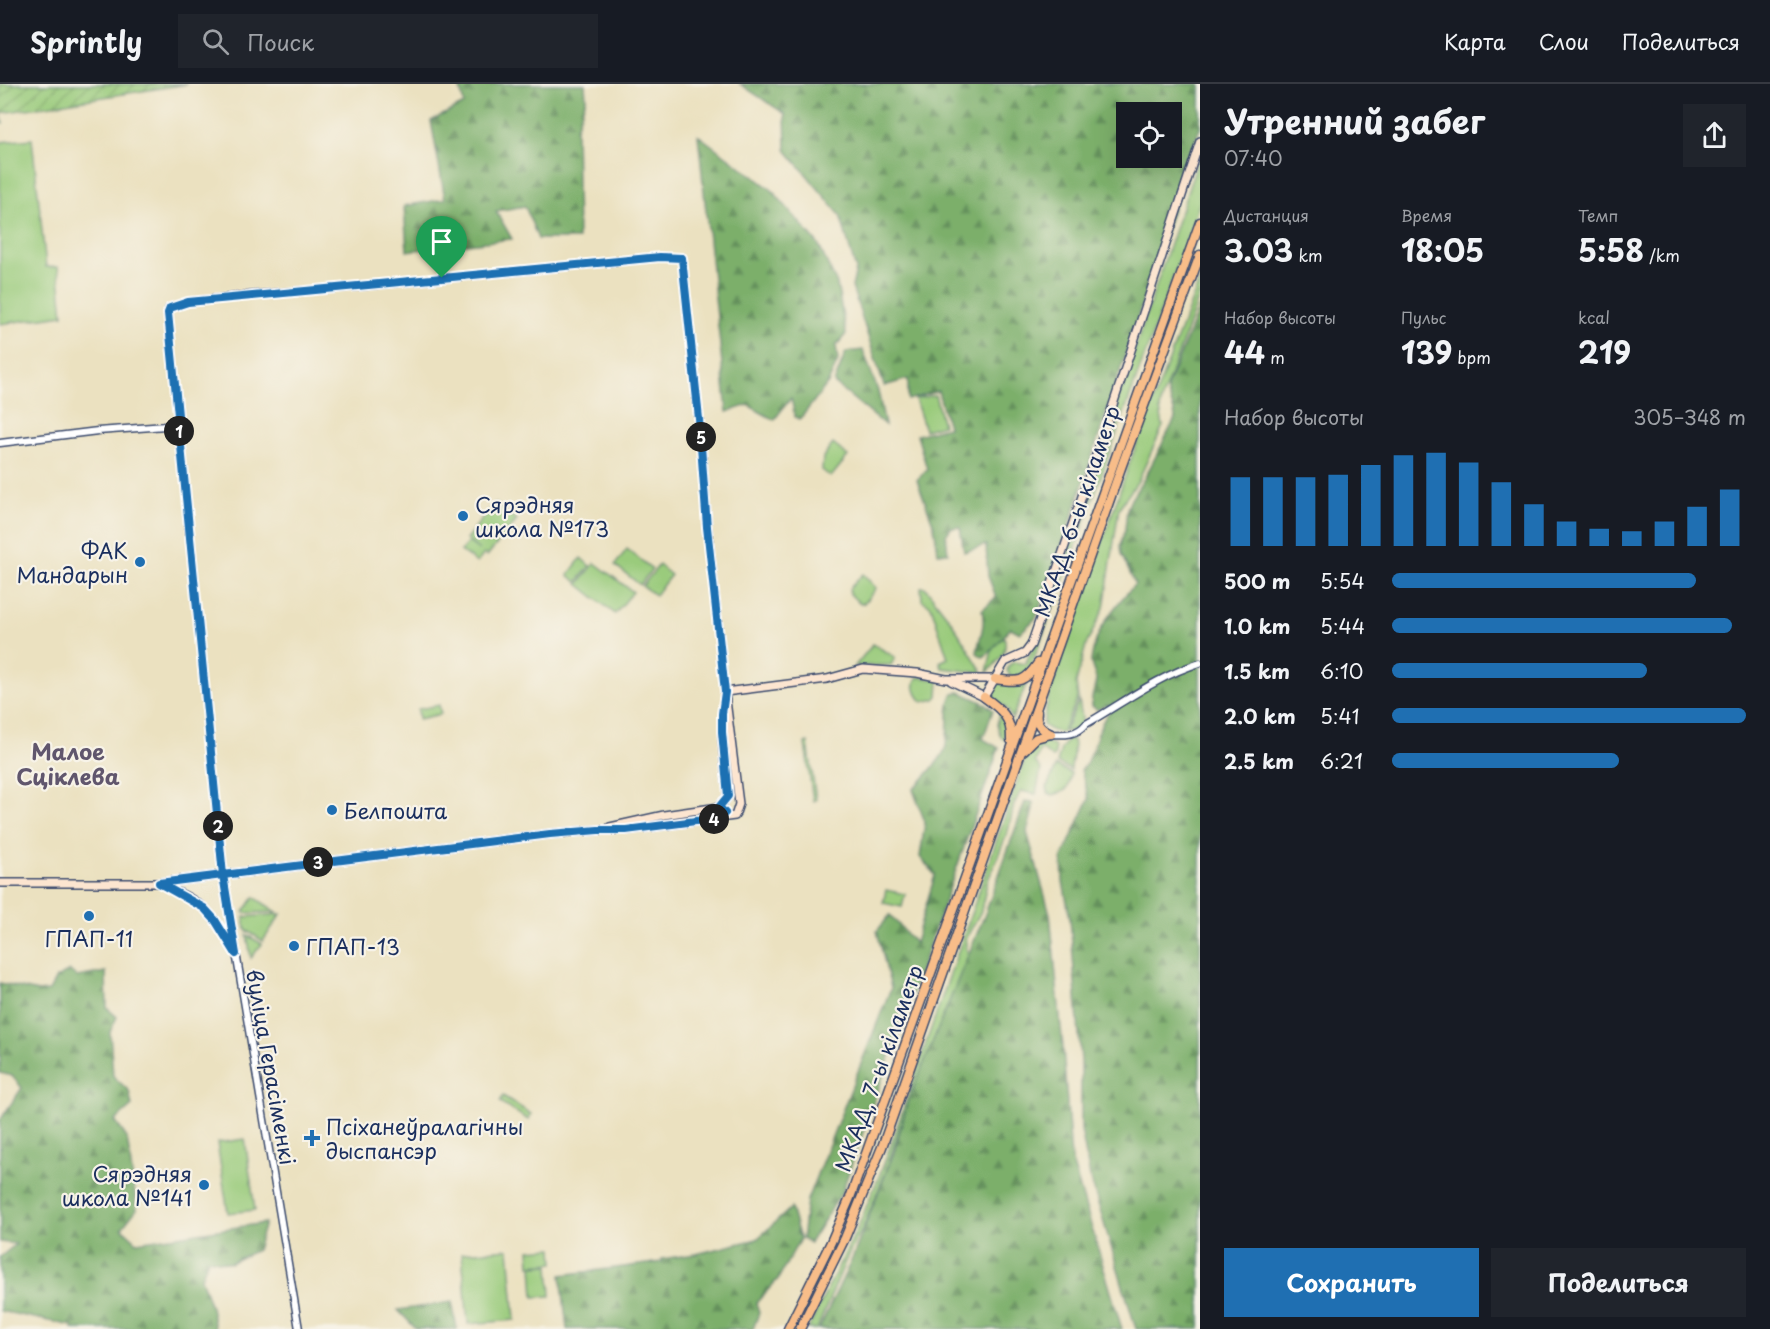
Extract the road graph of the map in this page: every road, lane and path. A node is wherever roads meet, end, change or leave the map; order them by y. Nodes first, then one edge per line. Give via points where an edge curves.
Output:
1 (1200, 141) edge
2 (1200, 222) edge
3 (1200, 255) edge
4 (179, 425) junction
5 (0, 443) edge
6 (1045, 653) junction
7 (1200, 663) edge
8 (946, 679) junction
9 (995, 679) junction
10 (725, 695) junction
11 (984, 697) junction
12 (1038, 706) junction
13 (1051, 734) junction
14 (733, 746) junction
15 (723, 747) junction
16 (1011, 750) junction
17 (1018, 757) junction
18 (719, 807) junction
19 (988, 812) joint
20 (664, 815) junction
21 (998, 817) joint
22 (719, 818) junction
23 (664, 826) junction
24 (598, 830) junction
25 (223, 875) junction
26 (159, 883) junction
27 (0, 884) edge
28 (236, 954) junction
29 (298, 1329) edge
30 (788, 1329) edge
31 (800, 1329) edge

1 - 9 main road via 1036,632 1027,652 1005,662
2 - 6 highway, МКАД, 6-ы кіламетр
3 - 12 highway, МКАД, 6-ы кіламетр
4 - 5 street
4 - 10 street, вуліца Герасіменкі via 170,308 188,302 682,258
4 - 25 street, вуліца Герасіменкі
6 - 9 highway via 1022,680
6 - 16 highway, МКАД, 6-ы кіламетр
7 - 13 street via 1154,682 1076,732
8 - 9 main road
8 - 10 main road via 863,669 827,679
8 - 11 main road
9 - 11 main road
10 - 14 main road
10 - 15 main road
11 - 16 highway via 1007,716 1012,730
12 - 13 highway via 1037,723
12 - 17 highway, МКАД, 6-ы кіламетр
13 - 17 highway via 1036,738
14 - 15 main road
14 - 22 main road via 739,809 735,816
15 - 18 main road via 728,796
16 - 19 highway, МКАД, 6-ы кіламетр
17 - 21 highway, МКАД, 6-ы кіламетр
18 - 20 main road
18 - 22 main road via 725,813
19 - 30 highway, МКАД, 7-ы кіламетр via 850,1198
20 - 23 main road via 659,820
20 - 24 main road
21 - 31 highway, МКАД, 7-ы кіламетр via 882,1147 845,1238
22 - 23 main road
23 - 24 main road
24 - 25 main road
25 - 26 main road
25 - 28 street, вуліца Герасіменкі
26 - 27 main road
26 - 28 street via 204,908
28 - 29 street, вуліца Герасіменкі

